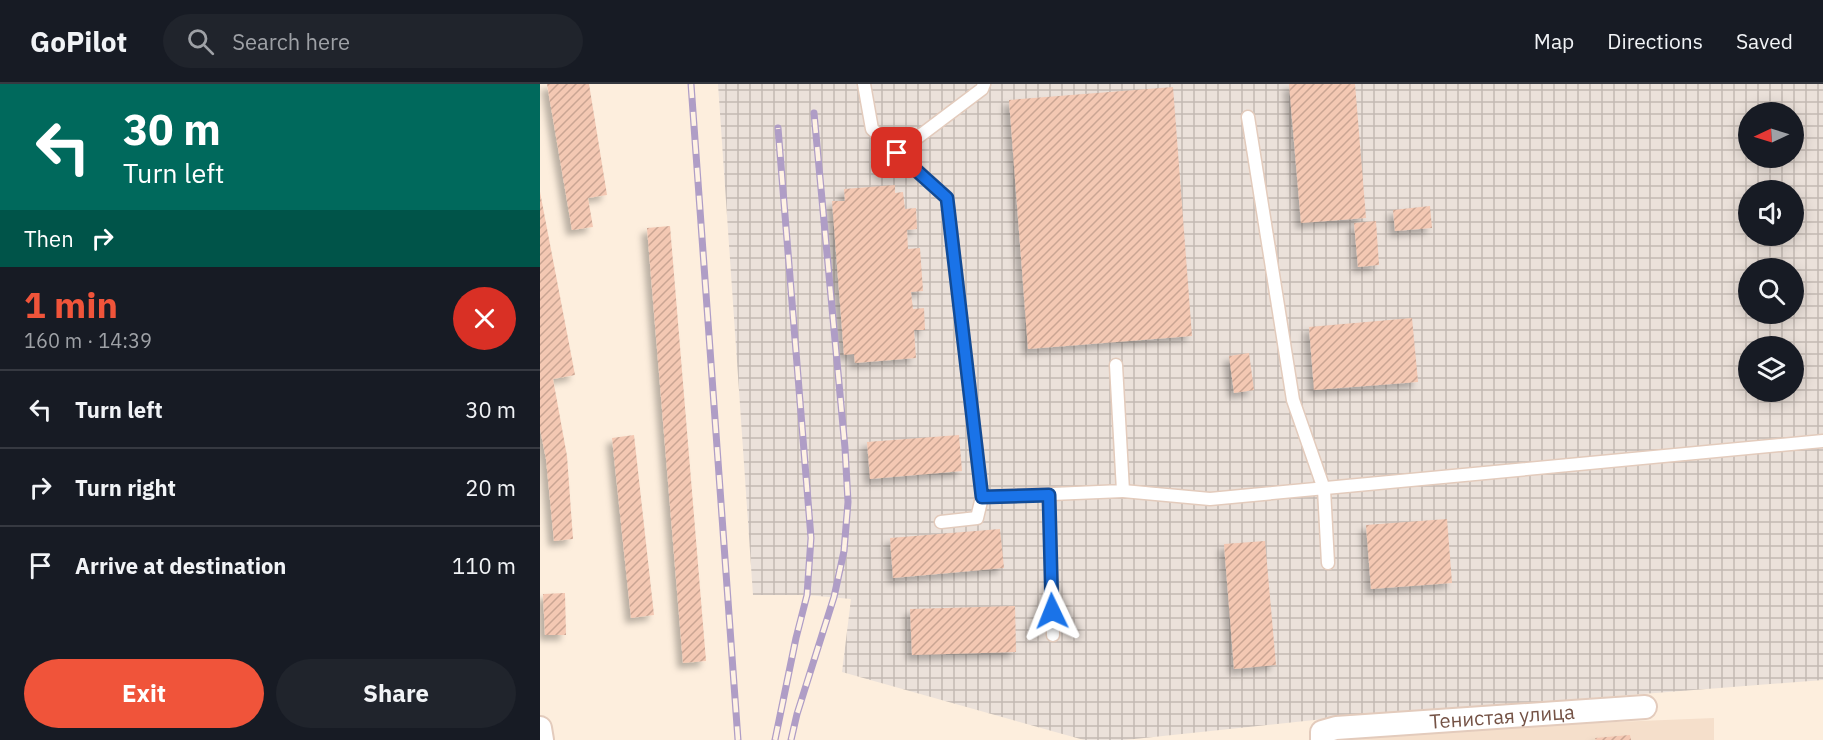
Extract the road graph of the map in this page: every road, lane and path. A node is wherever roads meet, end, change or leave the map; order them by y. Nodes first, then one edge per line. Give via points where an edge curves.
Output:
1 (864, 84) edge
2 (984, 84) edge
3 (1248, 117) dead end
4 (897, 153) junction
5 (1116, 366) dead end
6 (1823, 441) edge
7 (1324, 489) junction
8 (1123, 491) junction
9 (1049, 495) junction
10 (982, 497) junction
11 (941, 522) dead end
12 (1328, 563) dead end
13 (1053, 635) dead end
14 (1645, 707) dead end
15 (540, 728) edge
16 (1322, 736) edge
17 (542, 740) edge

1 - 4 lane via 872,129
2 - 4 lane
3 - 7 lane via 1293,400
4 - 10 lane via 947,198
5 - 8 lane
6 - 7 lane
7 - 8 lane via 1210,499
7 - 12 lane
8 - 9 lane
9 - 10 lane
9 - 13 lane
10 - 11 lane via 976,518
14 - 16 street, Тенистая улица via 1336,728
15 - 17 street

